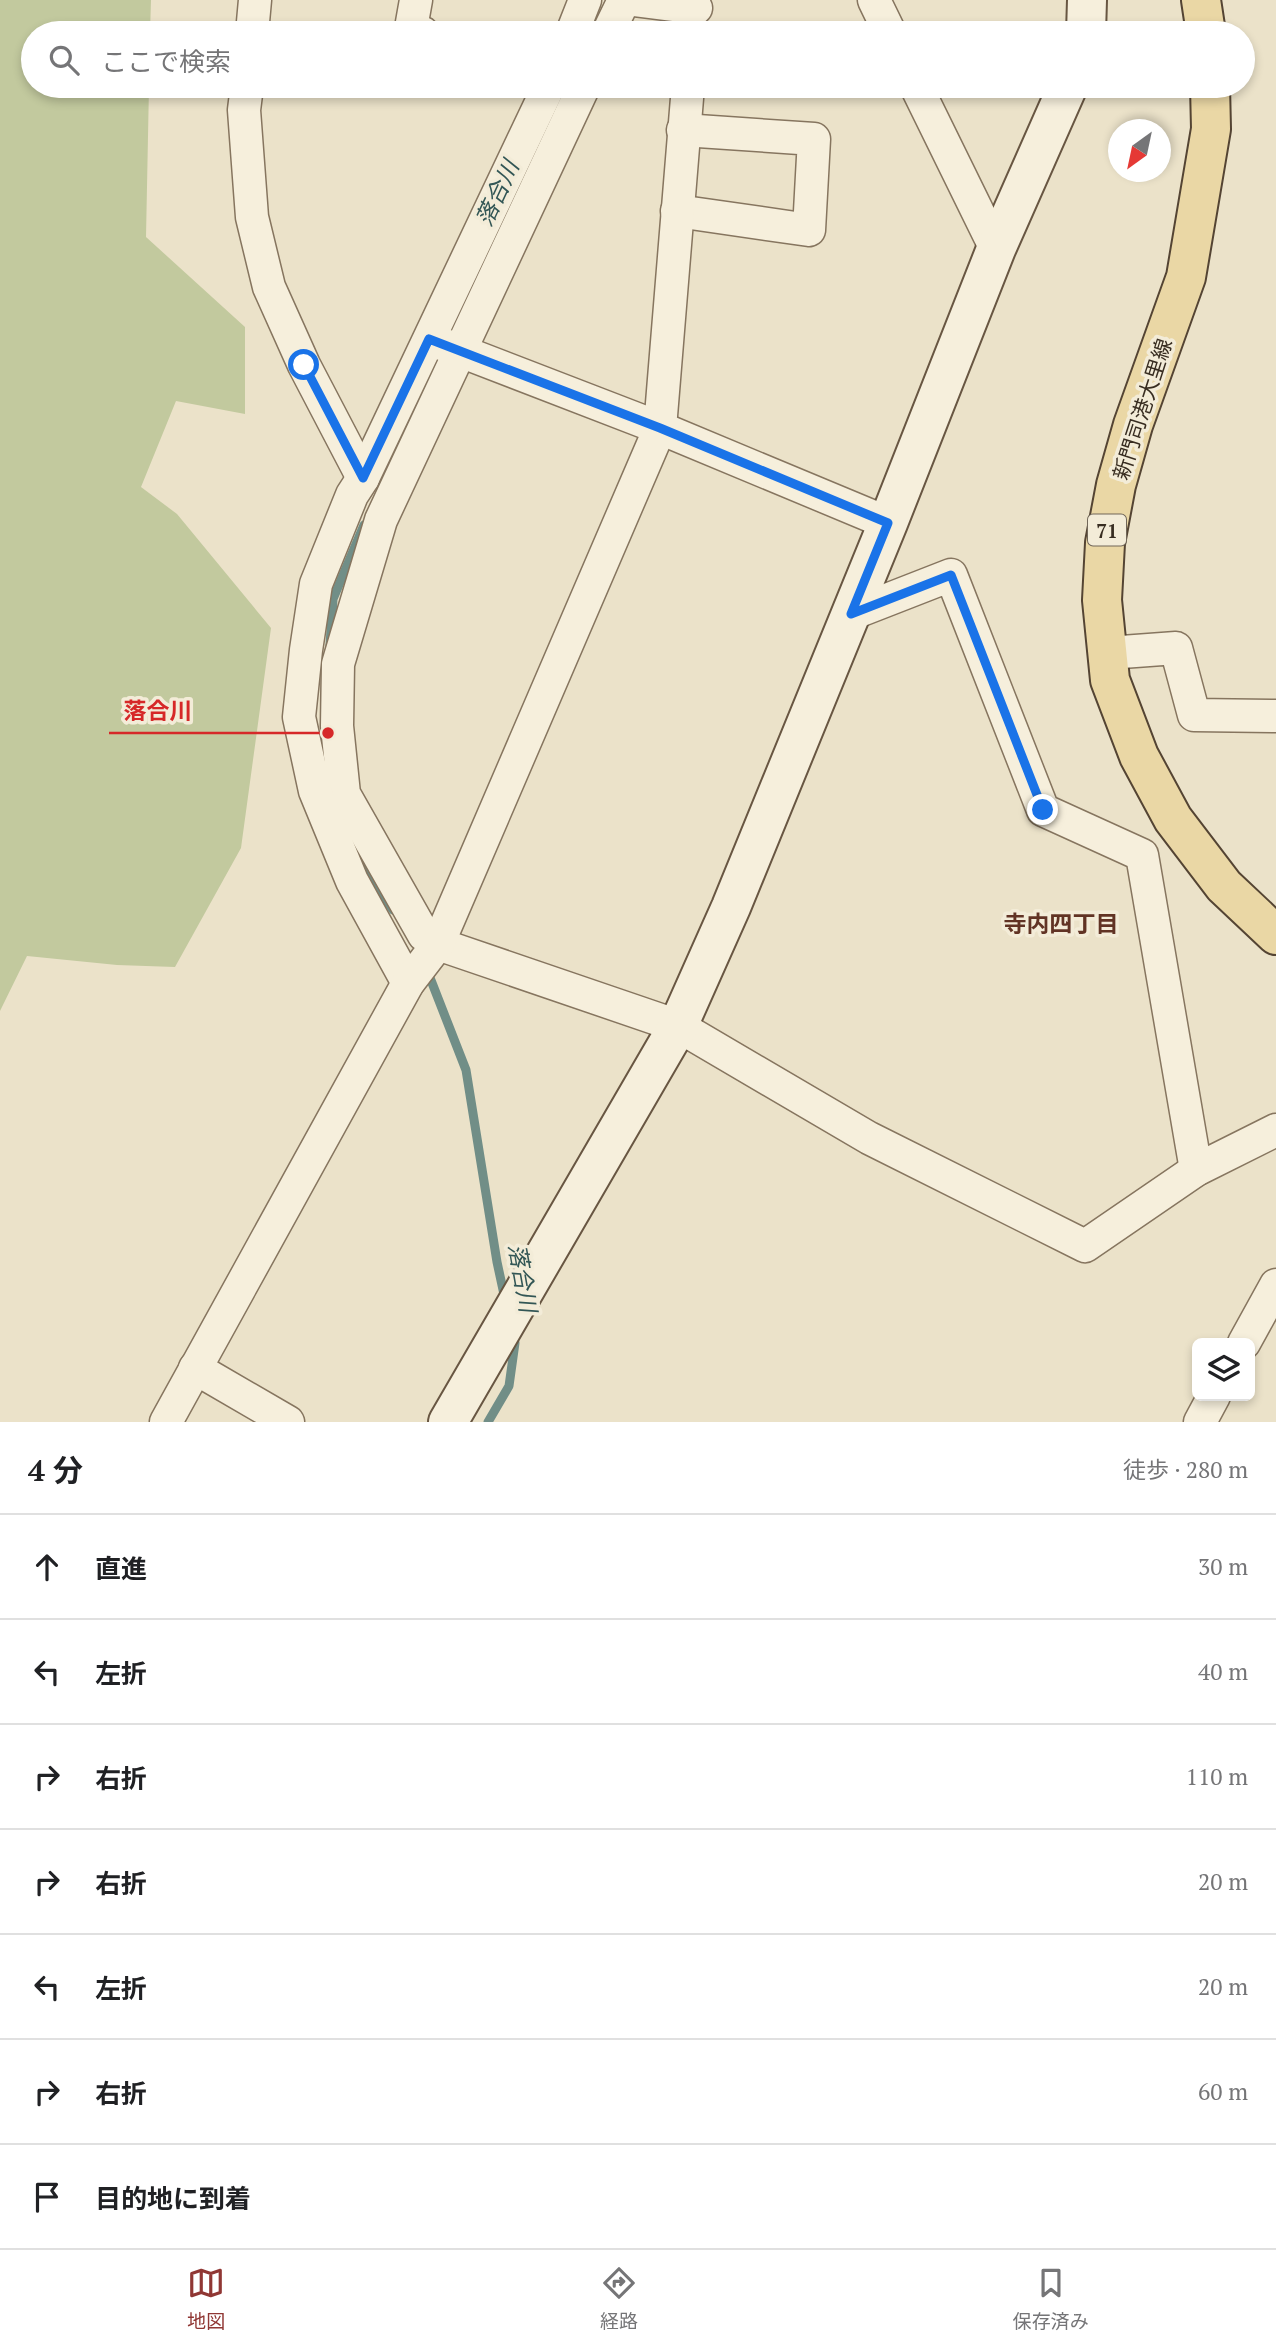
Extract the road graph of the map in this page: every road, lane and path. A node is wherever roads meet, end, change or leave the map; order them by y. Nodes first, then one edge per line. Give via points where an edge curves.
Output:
1 (255, 0) edge
2 (416, 0) edge
3 (585, 0) edge
4 (624, 0) edge
5 (633, 0) edge
6 (874, 0) edge
7 (1087, 0) edge
8 (1202, 0) edge
9 (695, 14) edge
10 (253, 21) edge
11 (412, 21) edge
12 (577, 21) edge
13 (614, 21) edge
14 (884, 21) edge
15 (1086, 21) edge
16 (1205, 21) edge
17 (246, 98) edge
18 (538, 98) edge
19 (578, 98) edge
20 (687, 98) edge
21 (922, 98) edge
22 (1063, 98) edge
23 (1210, 98) edge
24 (683, 130) junction
25 (677, 211) junction
26 (996, 249) junction
27 (429, 339) junction
28 (461, 352) junction
29 (660, 428) junction
30 (363, 478) junction
31 (888, 523) junction
32 (851, 614) junction
33 (1108, 653) junction
34 (1276, 716) edge
35 (1276, 935) edge
36 (438, 944) junction
37 (408, 983) junction
38 (678, 1026) junction
39 (1276, 1130) edge
40 (1196, 1170) junction
41 (1276, 1285) edge
42 (1247, 1338) edge
43 (195, 1368) junction
44 (1211, 1401) edge
45 (166, 1422) edge
46 (289, 1422) edge
47 (448, 1422) edge
48 (1200, 1422) edge

1 - 10 street
2 - 11 street
3 - 12 street
4 - 13 street
5 - 9 street
6 - 14 street
7 - 15 street
8 - 16 main road
17 - 30 street via 252,217 269,286
18 - 27 street
19 - 28 street
20 - 24 street
21 - 26 street
22 - 26 street
23 - 33 main road, 新門司港大里線 / 71 via 1210,129 1186,278 1133,425 1105,543 1102,600
24 - 25 street
24 - 25 street via 814,139 809,230
25 - 29 street
26 - 31 street
27 - 28 street
27 - 30 street
28 - 29 street
28 - 36 street via 381,520 338,664 337,726 344,794 424,935
29 - 31 street
29 - 36 street
30 - 37 street via 316,584 299,717 320,804 352,881
31 - 32 street
32 - 38 street
32 - 40 street via 951,575 1043,810 1142,855
33 - 34 street via 1176,648 1194,715
33 - 35 main road, 新門司港大里線 / 71 via 1110,680 1139,755 1173,819 1224,886
36 - 37 street
36 - 38 street
37 - 43 street
38 - 40 street via 869,1138 1085,1246
38 - 47 street
39 - 40 street
41 - 42 street
43 - 45 street
43 - 46 street
44 - 48 street

